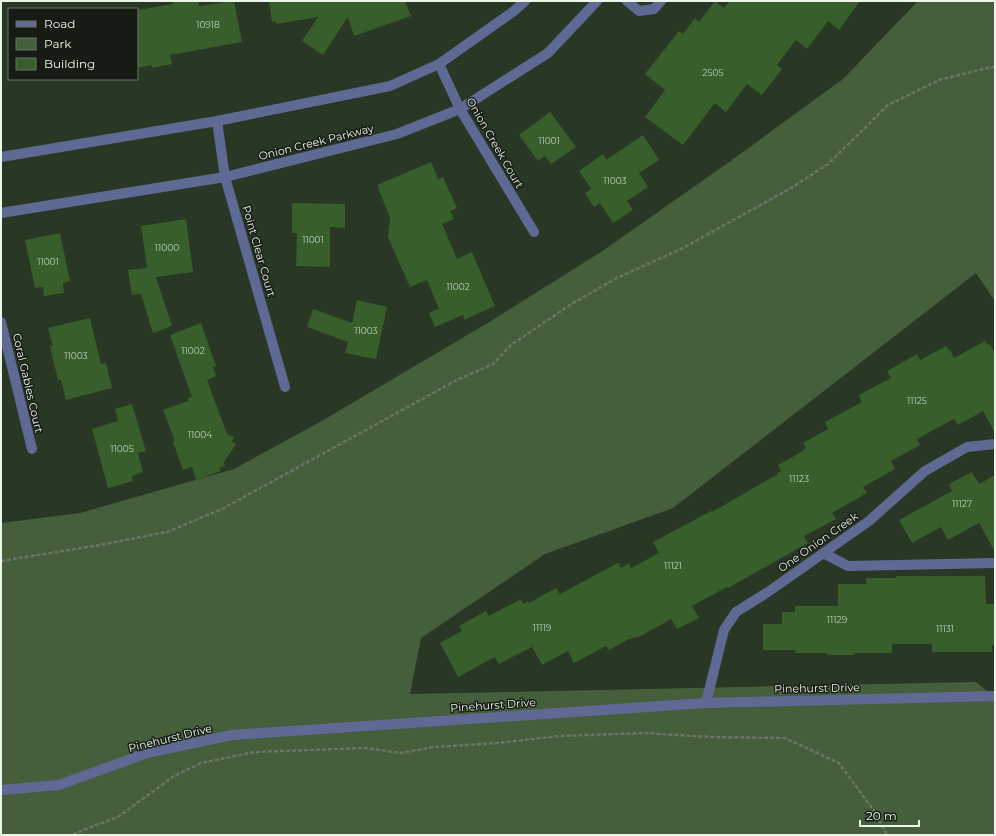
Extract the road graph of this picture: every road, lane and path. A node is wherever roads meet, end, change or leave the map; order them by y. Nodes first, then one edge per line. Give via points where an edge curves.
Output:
1 (525, 1) edge
2 (597, 1) edge
3 (626, 1) edge
4 (661, 1) edge
5 (439, 64) junction
6 (995, 67) edge
7 (460, 109) junction
8 (217, 121) junction
9 (1, 157) edge
10 (226, 177) junction
11 (1, 213) edge
12 (534, 232) dead end
13 (1, 322) edge
14 (285, 387) dead end
15 (995, 444) edge
16 (32, 449) dead end
17 (823, 554) junction
18 (1, 561) edge
19 (995, 563) edge
20 (995, 696) edge
21 (706, 703) junction
22 (1, 790) edge
23 (73, 835) edge
24 (887, 835) edge

1 - 5 street
2 - 7 street, Onion Creek Parkway via 548,53
3 - 4 street via 639,11 654,9
5 - 7 street, Onion Creek Court
5 - 8 street via 390,86
6 - 18 path via 939,80 888,105 828,164 791,188 683,248 617,278 573,303 511,345 493,364 455,381 222,509 167,532
7 - 10 street, Onion Creek Parkway via 397,134
7 - 12 street, Onion Creek Court
8 - 9 street
8 - 10 street, Point Clear Court
10 - 11 street, Onion Creek Parkway
10 - 14 street, Point Clear Court
13 - 16 street, Coral Gables Court
15 - 17 street, One Onion Creek via 967,448 925,471 869,521
17 - 19 street via 848,566
17 - 21 street, One Onion Creek via 736,612 724,630
20 - 21 street, Pinehurst Drive
21 - 22 street, Pinehurst Drive via 232,735 147,754 59,785
23 - 24 path via 118,817 174,776 201,763 254,752 365,748 401,752 559,736 645,733 785,738 839,763 874,811

